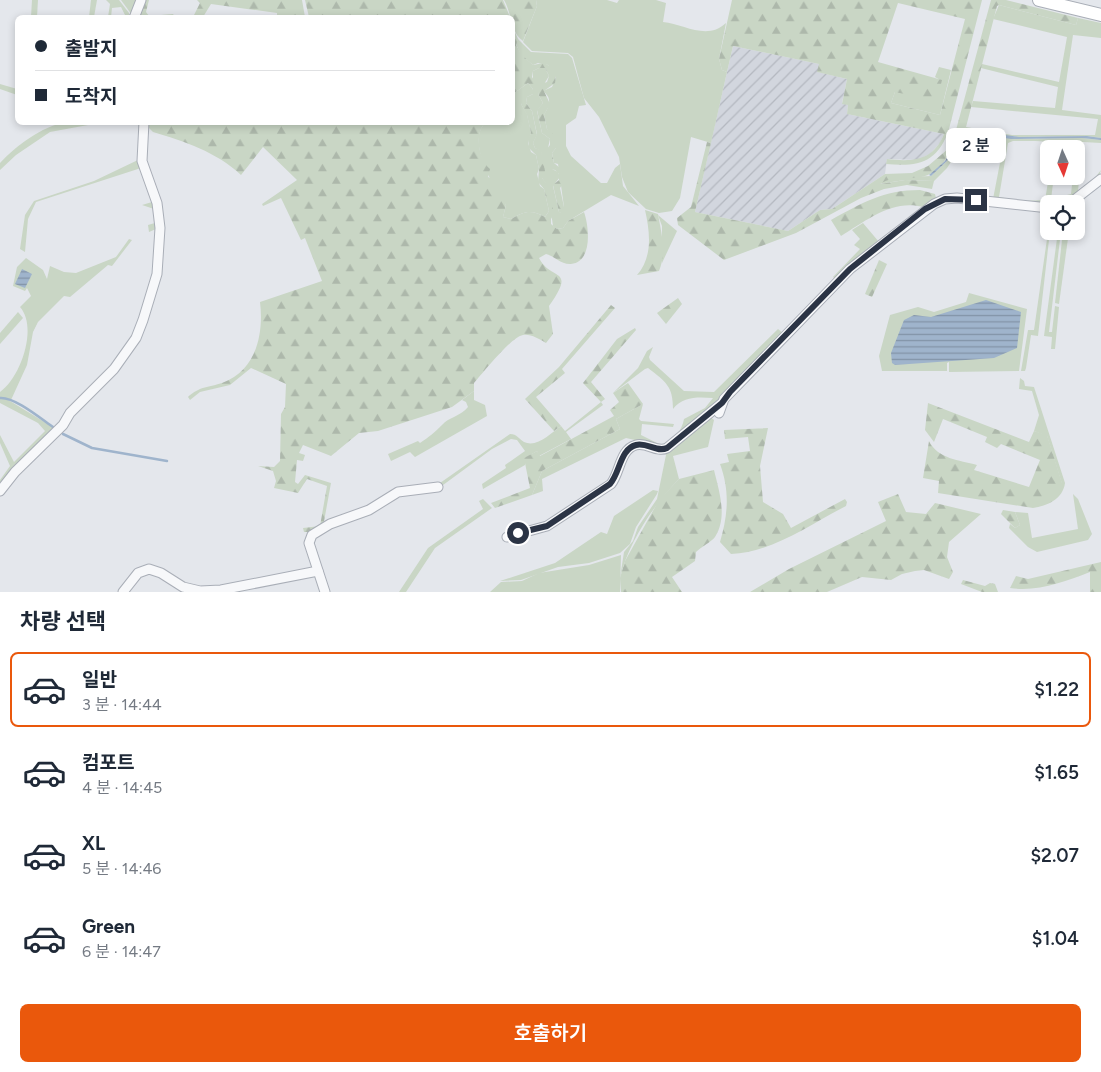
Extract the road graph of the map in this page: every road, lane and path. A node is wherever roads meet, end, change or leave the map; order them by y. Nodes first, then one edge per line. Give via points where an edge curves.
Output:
1 (141, 0) edge
2 (1039, 0) edge
3 (135, 15) edge
4 (1101, 15) edge
5 (144, 125) edge
6 (1101, 179) edge
7 (1080, 195) edge
8 (1040, 207) edge
9 (722, 403) junction
10 (719, 413) dead end
11 (438, 487) dead end
12 (0, 491) edge
13 (507, 537) dead end
14 (318, 571) junction
15 (123, 592) edge
16 (325, 592) edge

1 - 3 street
2 - 4 main road
5 - 12 street via 142,161 157,203 160,228 156,274 136,338 114,369
6 - 7 street
8 - 9 street via 956,198 934,204 850,269
9 - 10 street
9 - 13 street via 667,448 657,449 641,444 630,448 610,484 547,526
11 - 14 street via 398,492 369,510 330,524 312,535 309,543
14 - 15 street via 221,590 200,591 183,587 149,569 138,573
14 - 16 street

